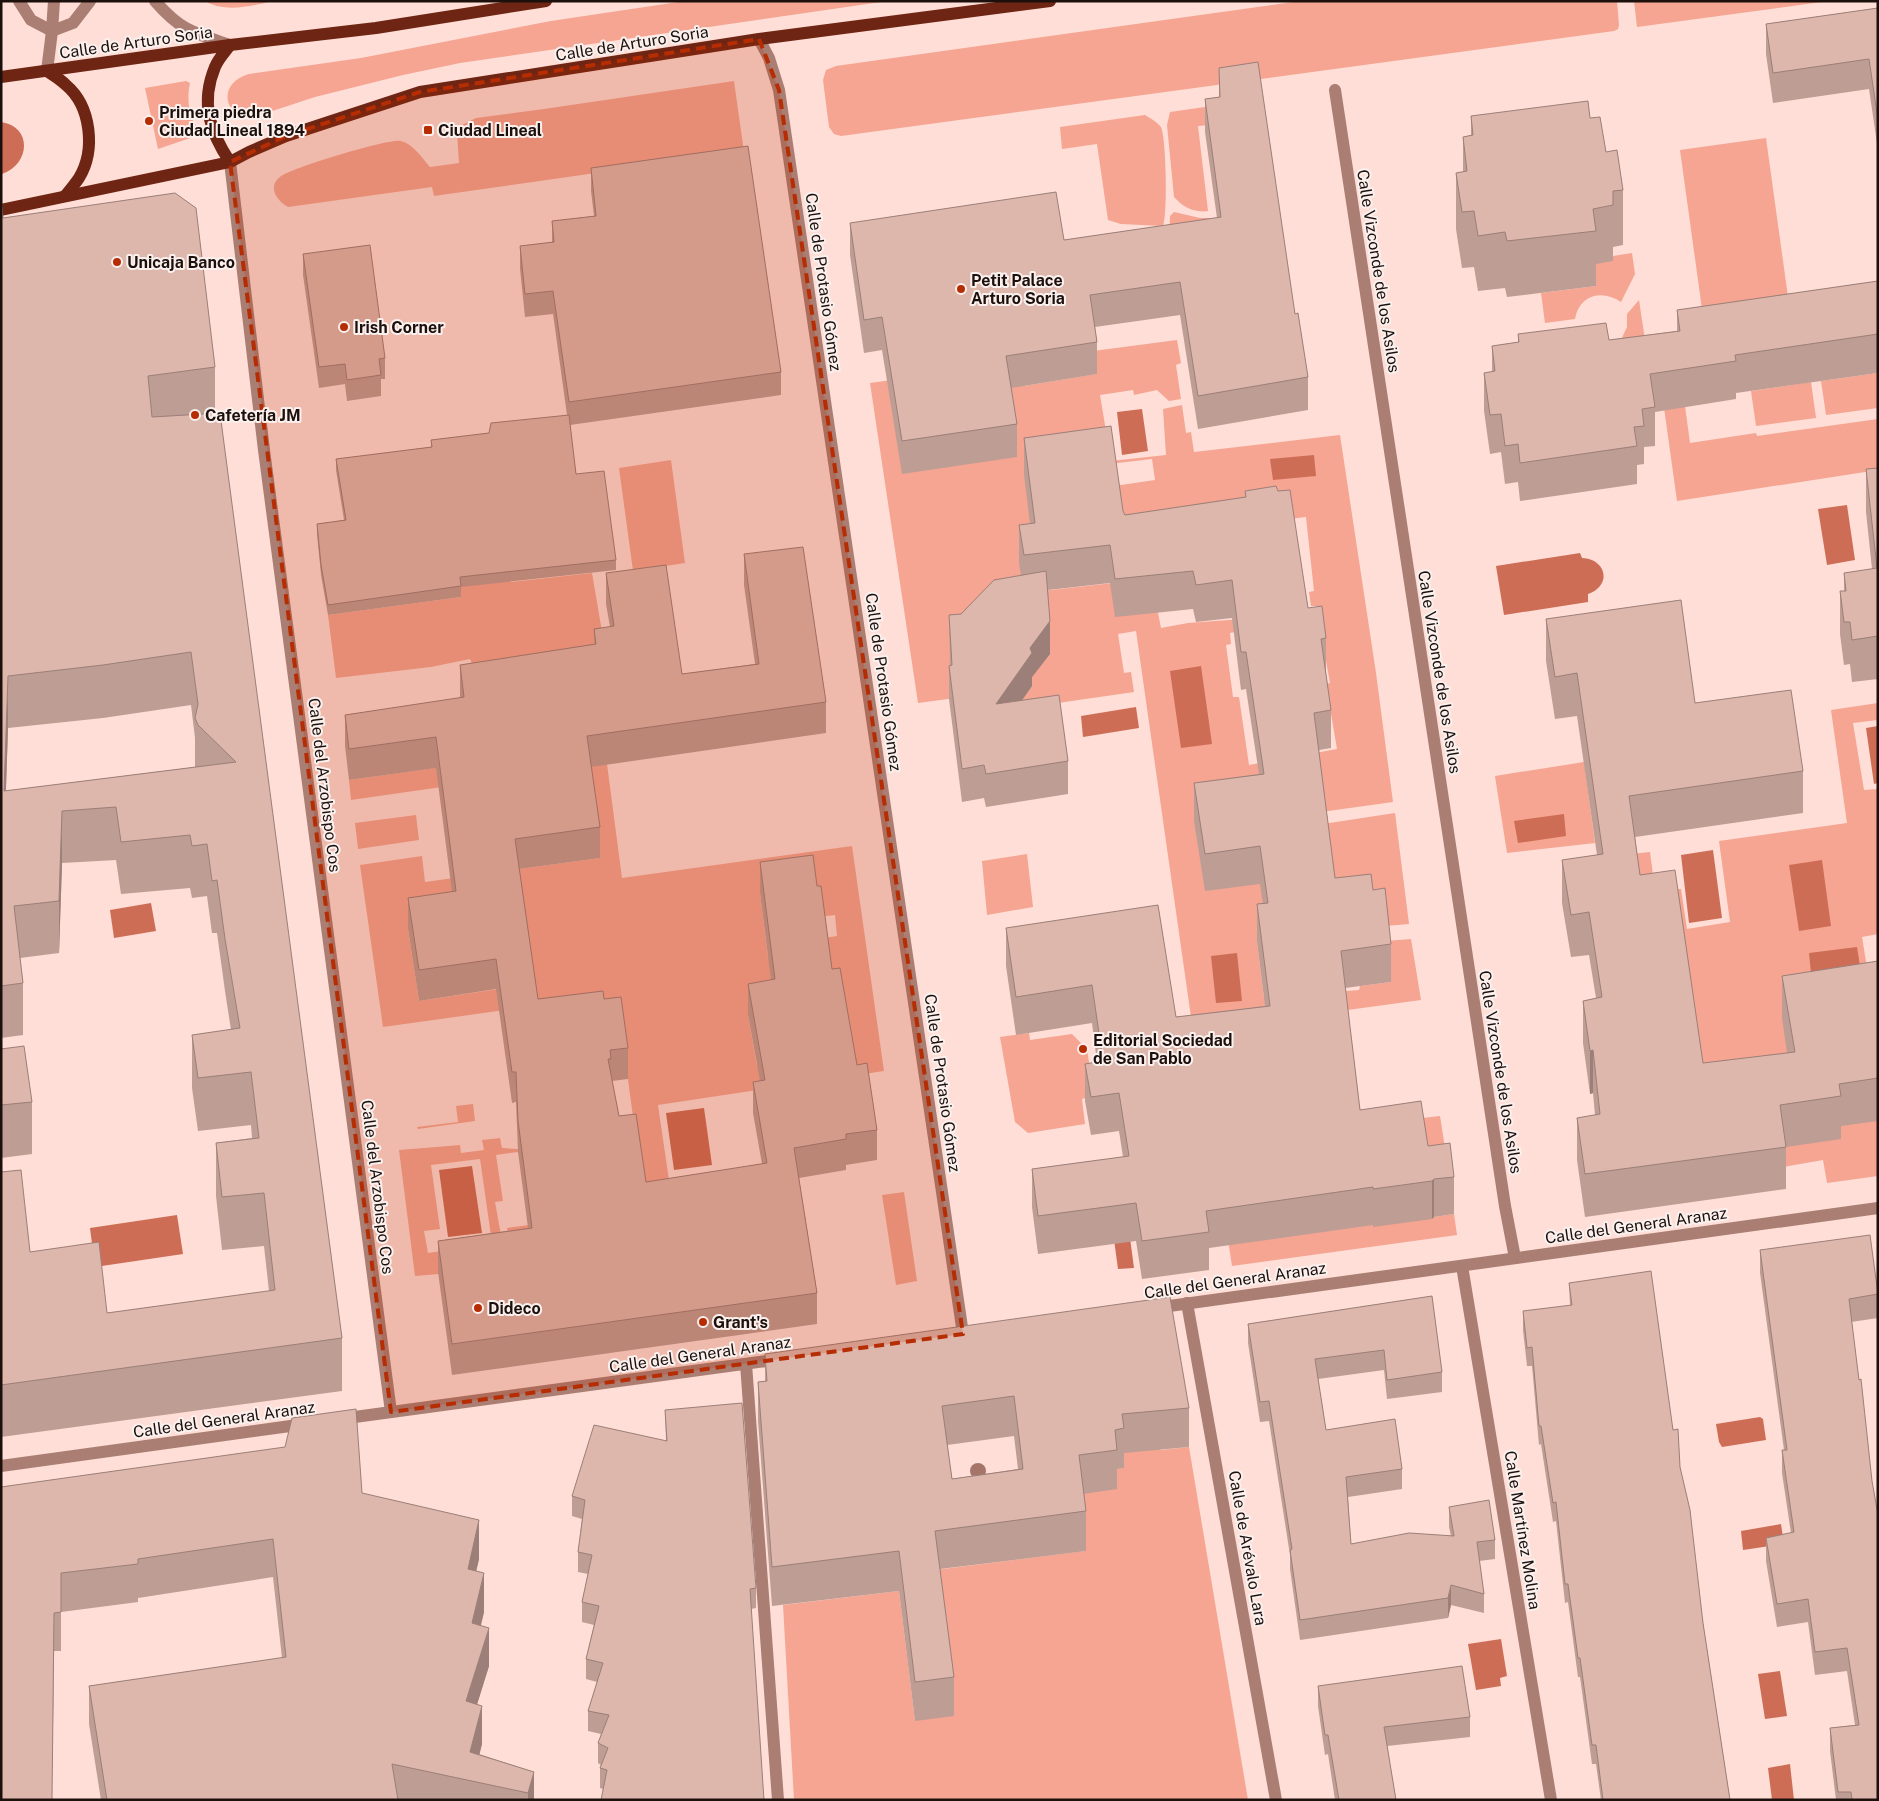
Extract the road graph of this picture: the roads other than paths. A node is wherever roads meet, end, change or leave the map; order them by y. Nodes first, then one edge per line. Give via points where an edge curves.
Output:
1 (19, 1) edge
2 (54, 1) edge
3 (90, 1) edge
4 (155, 1) edge
5 (546, 1) edge
6 (1050, 1) edge
7 (52, 31) junction
8 (759, 39) junction
9 (230, 45) junction
10 (47, 71) junction
11 (1, 77) edge
12 (1335, 90) dead end
13 (230, 162) junction
14 (65, 196) junction
15 (1, 210) edge
16 (1878, 1208) edge
17 (1515, 1258) junction
18 (1462, 1266) junction
19 (1187, 1303) junction
20 (1139, 1310) edge
21 (963, 1334) edge
22 (796, 1357) edge
23 (746, 1364) junction
24 (391, 1412) junction
25 (332, 1420) edge
26 (313, 1423) edge
27 (1, 1466) edge
28 (778, 1800) edge
29 (1276, 1800) edge
30 (1551, 1800) edge

1 - 7 street via 31,20
2 - 7 street
3 - 7 street via 73,23
4 - 9 street via 173,21 187,30
5 - 9 main road, Calle de Arturo Soria via 376,28
6 - 8 main road, Calle de Arturo Soria
7 - 10 street
8 - 13 main road, Calle de Arturo Soria via 420,92 286,136
8 - 21 street, Calle de Protasio Gómez via 770,58 779,90
9 - 10 main road, Calle de Arturo Soria
9 - 13 main road, Calle de Arturo Soria via 215,66 208,91 208,116 217,142
10 - 11 main road, Calle de Arturo Soria
10 - 14 main road, Calle de Arturo Soria via 68,86 85,111 88,129 88,154 80,177
12 - 17 street, Calle Vizconde de los Asilos
13 - 14 main road, Calle de Arturo Soria
13 - 24 street, Calle del Arzobispo Cos
14 - 15 main road, Calle de Arturo Soria
16 - 17 street, Calle del General Aranaz
17 - 18 street, Calle del General Aranaz
18 - 19 street, Calle del General Aranaz
18 - 30 street, Calle Martínez Molina
19 - 20 street, Calle del General Aranaz
19 - 29 street, Calle de Arévalo Lara
22 - 23 street, Calle del General Aranaz
23 - 24 street, Calle del General Aranaz
23 - 28 street
24 - 25 street, Calle del General Aranaz
26 - 27 street, Calle del General Aranaz

